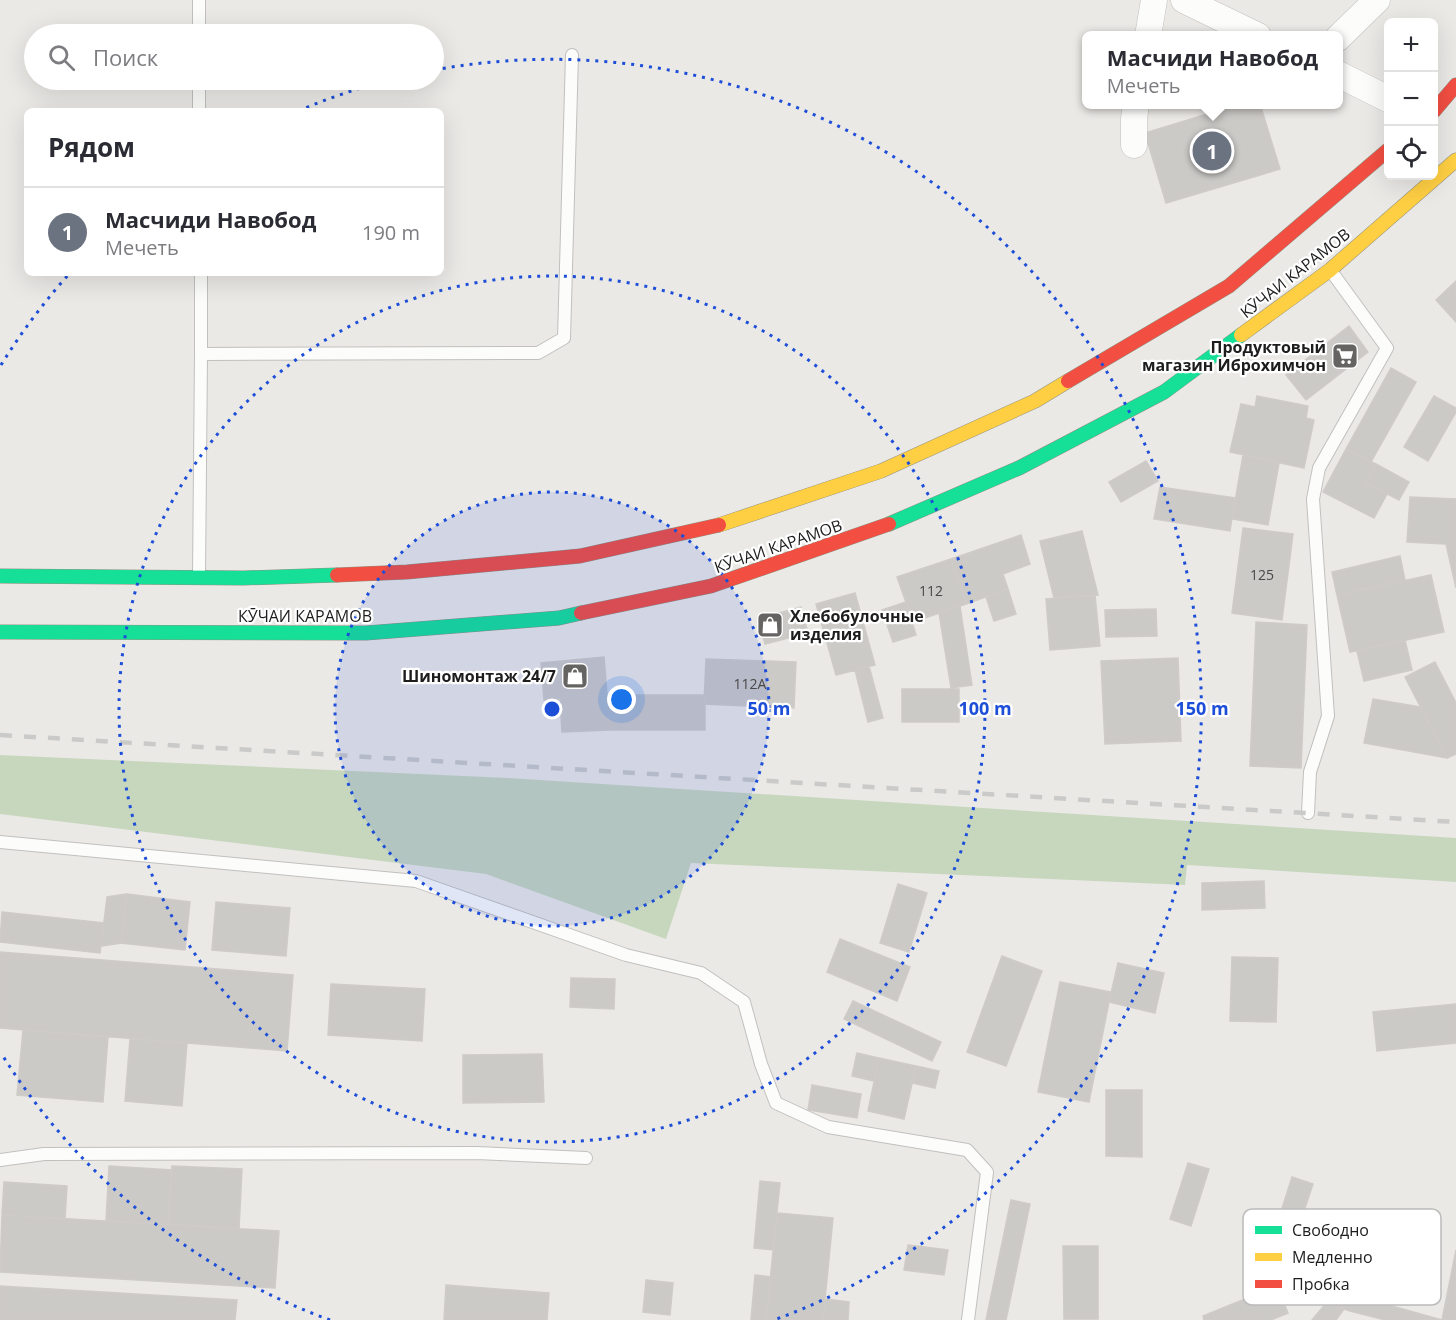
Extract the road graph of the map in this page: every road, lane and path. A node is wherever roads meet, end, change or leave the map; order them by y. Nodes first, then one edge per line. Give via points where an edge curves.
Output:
1 (199, 0) edge
2 (1154, 0) edge
3 (1184, 0) edge
4 (1377, 0) edge
5 (199, 24) edge
6 (1149, 31) edge
7 (1248, 31) edge
8 (1343, 33) edge
9 (572, 55) dead end
10 (1343, 76) edge
11 (1456, 86) edge
12 (199, 90) edge
13 (1384, 97) edge
14 (1438, 106) edge
15 (200, 108) edge
16 (1135, 109) edge
17 (1134, 145) dead end
18 (1384, 154) edge
19 (1456, 160) edge
20 (1330, 270) junction
21 (201, 276) edge
22 (201, 354) junction
23 (0, 576) edge
24 (199, 578) junction
25 (0, 632) edge
26 (1308, 813) dead end
27 (0, 842) edge
28 (586, 1158) dead end
29 (0, 1160) edge
30 (968, 1320) edge

1 - 5 lane
2 - 6 street
3 - 7 street
4 - 8 street
9 - 22 lane via 564,338 538,353
10 - 13 street
11 - 14 main road
12 - 15 lane
16 - 17 street
18 - 24 main road, КӮЧАИ КАРАМОВ via 1229,285 1035,401 881,471 730,523 580,556 407,573
19 - 20 main road, КӮЧАИ КАРАМОВ
20 - 25 main road, КӮЧАИ КАРАМОВ via 1164,392 1019,468 882,528 711,586 559,618 366,633
20 - 26 lane via 1387,348 1319,468 1313,499 1328,716 1310,772
21 - 22 lane
22 - 24 lane
23 - 24 main road, КӮЧАИ КАРАМОВ
27 - 30 lane via 416,881 626,955 701,973 744,1002 776,1103 828,1127 967,1150 987,1172
28 - 29 lane via 477,1153 44,1154

